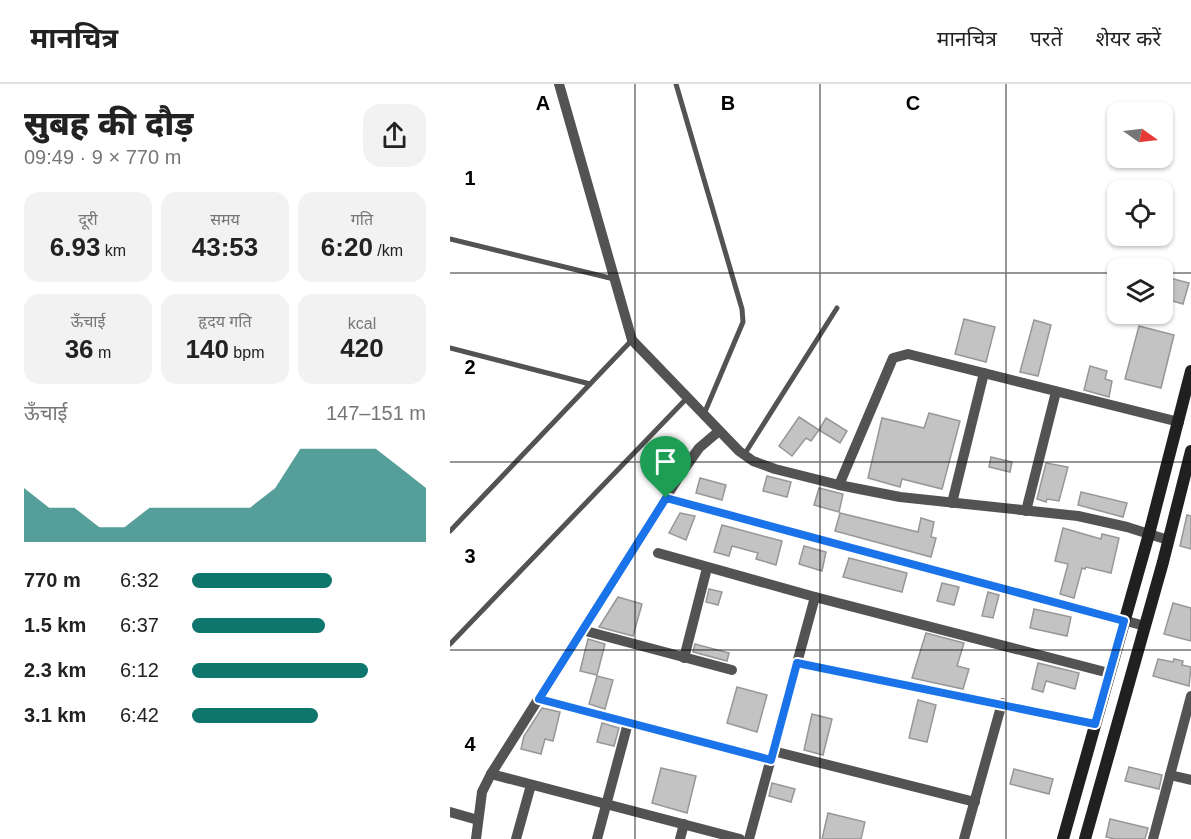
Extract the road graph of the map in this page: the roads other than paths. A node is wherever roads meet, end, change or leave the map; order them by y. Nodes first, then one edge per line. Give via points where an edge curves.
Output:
1 (558, 84) edge
2 (676, 84) edge
3 (450, 239) edge
4 (614, 279) junction
5 (837, 308) dead end
6 (632, 340) junction
7 (450, 348) edge
8 (1191, 371) edge
9 (984, 373) junction
10 (590, 384) junction
11 (1056, 392) junction
12 (687, 398) junction
13 (704, 415) junction
14 (1179, 422) junction
15 (719, 431) junction
16 (1191, 451) edge
17 (744, 455) junction
18 (839, 485) junction
19 (666, 498) junction
20 (952, 503) junction
21 (1026, 511) junction
22 (450, 531) edge
23 (1149, 534) junction
24 (1168, 540) junction
25 (658, 553) dead end
26 (707, 568) junction
27 (815, 597) junction
28 (1124, 621) junction
29 (1145, 626) junction
30 (582, 630) junction
31 (450, 644) edge
32 (684, 658) junction
33 (797, 663) junction
34 (732, 670) dead end
35 (1109, 674) junction
36 (1191, 698) edge
37 (539, 699) junction
38 (1002, 703) junction
39 (628, 723) junction
40 (1095, 724) junction
41 (772, 755) junction
42 (491, 774) junction
43 (1170, 775) junction
44 (1191, 780) edge
45 (531, 785) junction
46 (975, 802) junction
47 (607, 804) junction
48 (450, 812) edge
49 (478, 820) junction
50 (684, 824) junction
51 (1089, 838) edge
52 (476, 839) edge
53 (516, 839) edge
54 (597, 839) edge
55 (681, 839) edge
56 (740, 839) edge
57 (749, 839) edge
58 (964, 839) edge
59 (1063, 839) edge
60 (1153, 839) edge

1 - 4 street
2 - 13 lane via 742,309 743,322
3 - 4 lane
4 - 6 street
5 - 17 lane
6 - 10 lane
6 - 12 street
7 - 10 lane
8 - 14 main road
9 - 11 street
9 - 18 street via 908,354 894,358
9 - 20 street
10 - 22 lane
11 - 14 street
11 - 21 street
12 - 13 street
12 - 31 lane
13 - 15 street
14 - 23 main road
15 - 17 street
15 - 19 street via 699,447
16 - 24 main road
17 - 18 street via 775,469
18 - 20 street
19 - 28 street
19 - 30 street
20 - 21 street
21 - 23 street via 1078,516
23 - 24 street
23 - 28 main road
24 - 29 main road
25 - 26 street
26 - 27 street
26 - 32 street
27 - 33 street
27 - 35 street
28 - 29 street
28 - 35 main road
29 - 51 main road
30 - 32 street
30 - 37 street
32 - 34 street
33 - 38 street
33 - 41 street
35 - 40 main road
36 - 43 street
37 - 39 street
37 - 42 street
38 - 40 street
38 - 46 street
39 - 41 street
39 - 47 street
40 - 59 main road
41 - 46 street
41 - 57 street
42 - 45 street
42 - 49 street via 482,792
43 - 44 street
43 - 60 street
45 - 47 street
45 - 53 street
46 - 58 street
47 - 50 street
47 - 54 street
48 - 49 street
49 - 52 street
50 - 55 street
50 - 56 street

